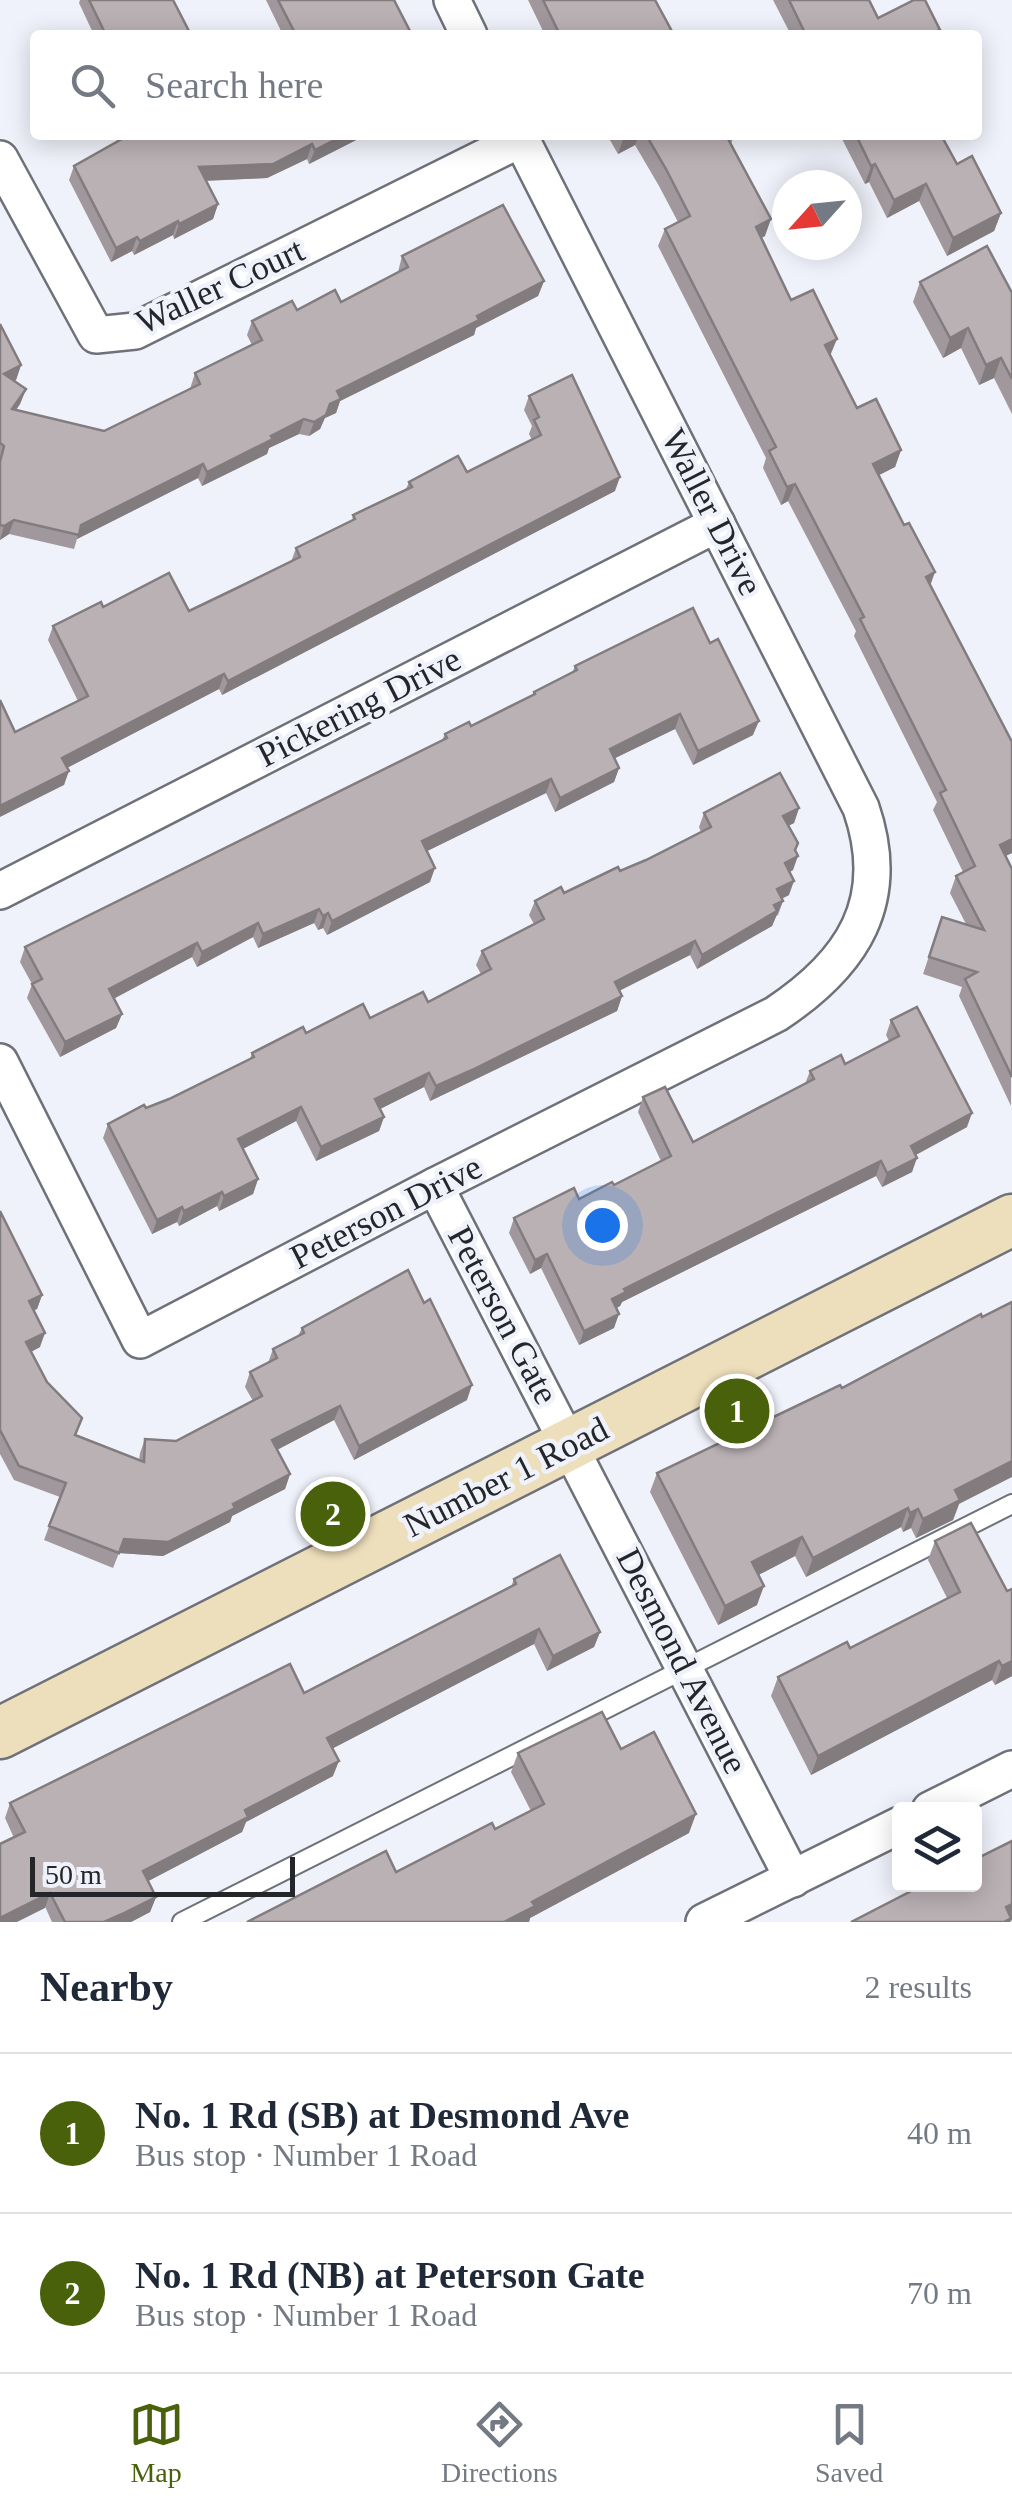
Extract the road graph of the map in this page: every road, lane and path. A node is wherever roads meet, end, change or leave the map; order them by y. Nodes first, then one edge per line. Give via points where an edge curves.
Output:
1 (452, 0) edge
2 (467, 30) edge
3 (514, 140) edge
4 (522, 140) edge
5 (0, 159) edge
6 (717, 524) junction
7 (0, 891) edge
8 (869, 898) joint
9 (0, 1062) edge
10 (436, 1186) junction
11 (1012, 1220) edge
12 (570, 1444) junction
13 (1012, 1504) edge
14 (687, 1668) junction
15 (0, 1733) edge
16 (1012, 1768) edge
17 (946, 1802) edge
18 (892, 1829) edge
19 (792, 1879) junction
20 (182, 1922) edge
21 (704, 1922) edge

1 - 2 street
3 - 5 street, Waller Court via 135,332 96,334
4 - 6 street, Waller Drive
6 - 7 street, Pickering Drive
6 - 8 street, Waller Drive via 861,808 873,858
8 - 10 street, Peterson Drive via 835,968 776,1014
9 - 10 street, Peterson Drive via 140,1340
10 - 12 street, Peterson Gate
11 - 12 main road, Number 1 Road
12 - 14 street, Desmond Avenue
12 - 15 main road, Number 1 Road
13 - 14 lane
14 - 19 street, Desmond Avenue
14 - 20 lane
16 - 17 street
18 - 19 street
19 - 21 street

